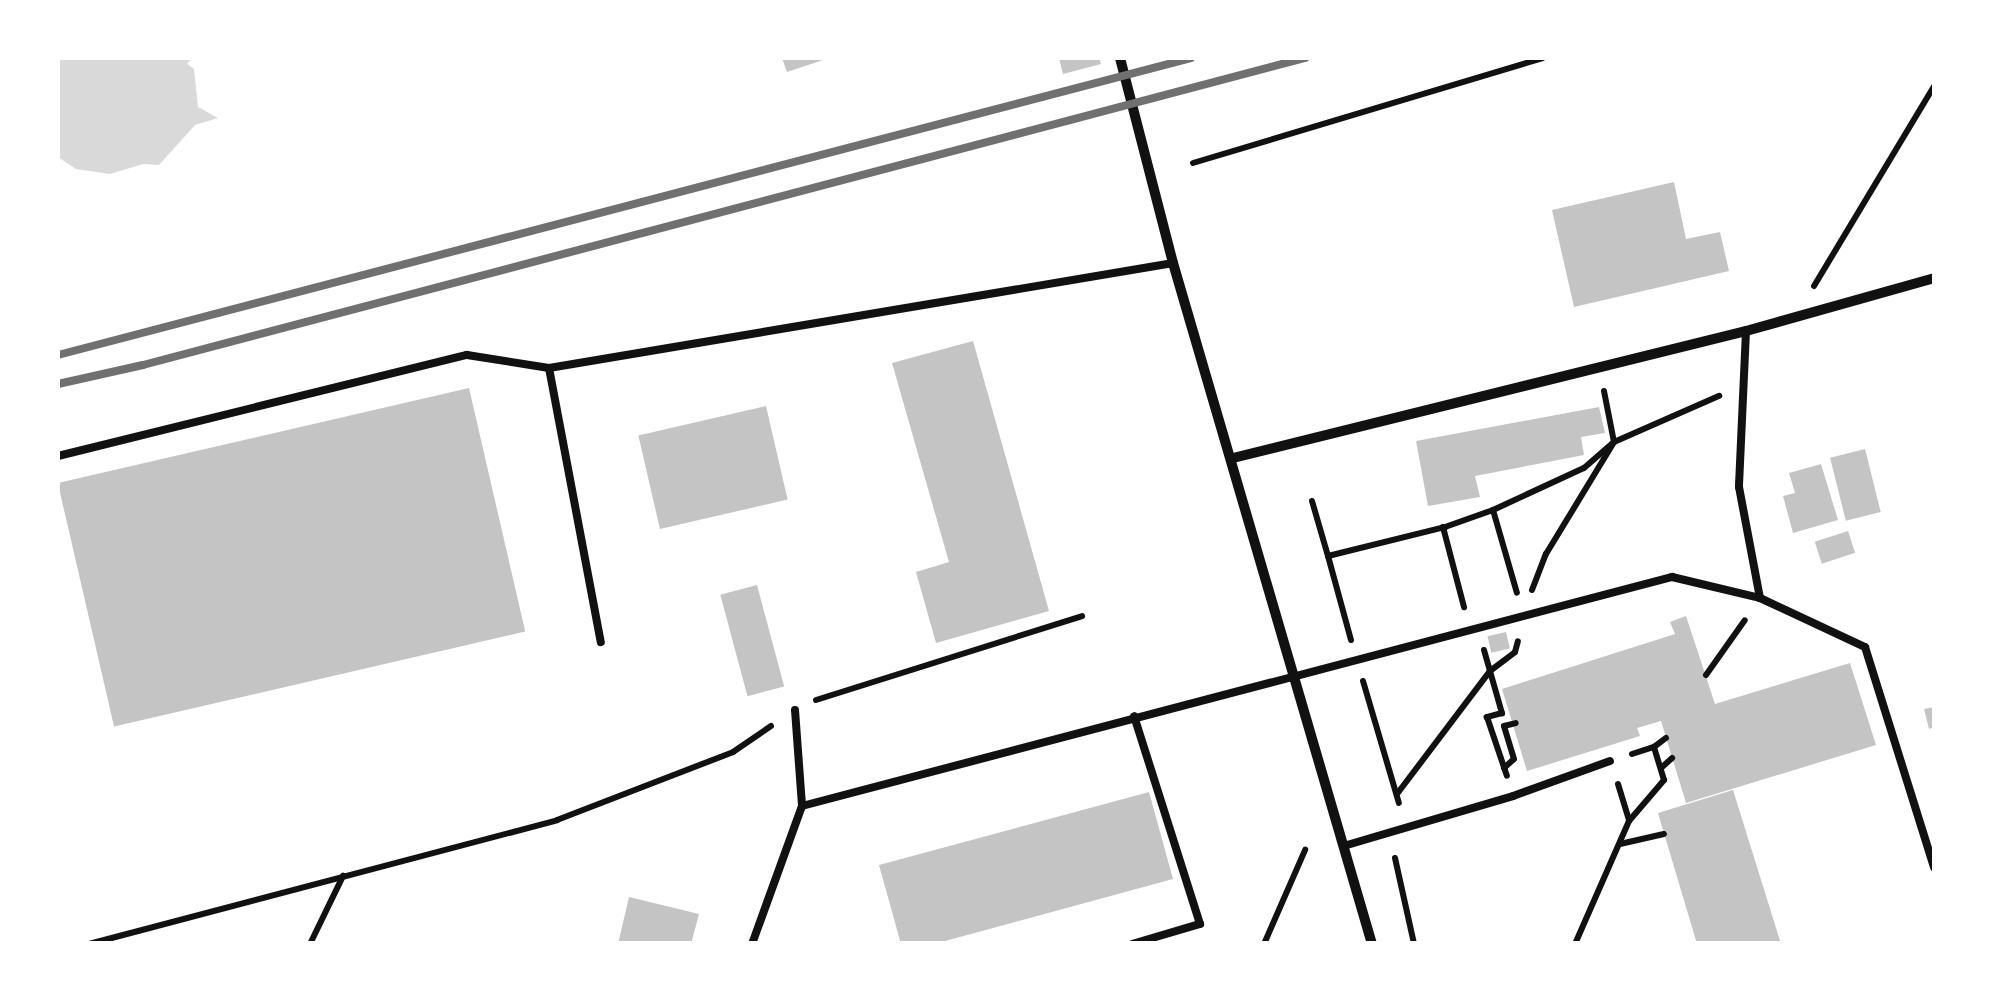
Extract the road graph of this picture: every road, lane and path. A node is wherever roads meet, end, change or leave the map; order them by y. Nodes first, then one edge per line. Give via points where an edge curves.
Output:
1 (1120, 58) edge
2 (1542, 58) edge
3 (1934, 86) edge
4 (1192, 162) dead end
5 (1173, 263) junction
6 (1934, 278) edge
7 (1794, 319) junction
8 (1746, 332) junction
9 (549, 368) junction
10 (1599, 369) junction
11 (1740, 386) junction
12 (1614, 442) junction
13 (58, 456) edge
14 (1233, 458) junction
15 (1312, 501) dead end
16 (1493, 510) junction
17 (1442, 528) junction
18 (1328, 556) junction
19 (1760, 598) junction
20 (1524, 614) junction
21 (1082, 616) dead end
22 (1473, 627) junction
23 (601, 642) dead end
24 (1356, 657) junction
25 (1490, 671) junction
26 (1294, 673) junction
27 (1706, 675) dead end
28 (796, 710) junction
29 (1134, 716) junction
30 (1516, 723) dead end
31 (1666, 738) dead end
32 (1672, 758) dead end
33 (1610, 760) joint
34 (1504, 768) junction
35 (1661, 768) junction
36 (1396, 796) junction
37 (1513, 796) junction
38 (802, 806) junction
39 (1630, 822) junction
40 (1406, 828) junction
41 (1664, 834) dead end
42 (1619, 844) junction
43 (1346, 845) junction
44 (1305, 850) dead end
45 (1934, 867) edge
46 (344, 874) junction
47 (88, 944) edge
48 (310, 944) edge
49 (752, 944) edge
50 (1132, 944) edge
51 (1264, 944) edge
52 (1372, 944) edge
53 (1414, 944) edge
54 (1574, 944) edge

1 - 5 street
2 - 4 path
3 - 7 path
5 - 9 lane
5 - 14 street
6 - 7 street
7 - 8 street
8 - 10 street
8 - 11 lane
9 - 13 lane via 467,355
9 - 23 lane
10 - 12 path
10 - 14 street
11 - 12 path
11 - 19 lane via 1739,486
12 - 16 path via 1584,468
12 - 20 path via 1546,554
14 - 26 street
15 - 18 path
16 - 17 path
16 - 20 path
17 - 18 path
17 - 22 path
18 - 24 path
19 - 20 lane via 1672,578
19 - 27 path
19 - 45 lane via 1865,646
20 - 22 lane
20 - 25 path via 1515,652
21 - 28 path
22 - 24 lane
22 - 25 path
24 - 26 lane
24 - 36 path
25 - 34 path via 1502,713 1487,717
25 - 36 path
26 - 29 lane
26 - 43 street
28 - 38 lane
28 - 46 path via 733,752 556,820
29 - 38 lane
29 - 50 lane via 1200,924
30 - 34 path via 1504,726 1514,759
31 - 35 path via 1654,747
32 - 35 path
33 - 37 lane
33 - 39 path
34 - 37 path
35 - 39 path via 1664,780
36 - 40 path
37 - 40 lane
38 - 49 lane
39 - 42 path
40 - 43 lane
40 - 53 path via 1394,864
41 - 42 path
42 - 54 path
43 - 52 street
44 - 51 path
46 - 47 path
46 - 48 path

